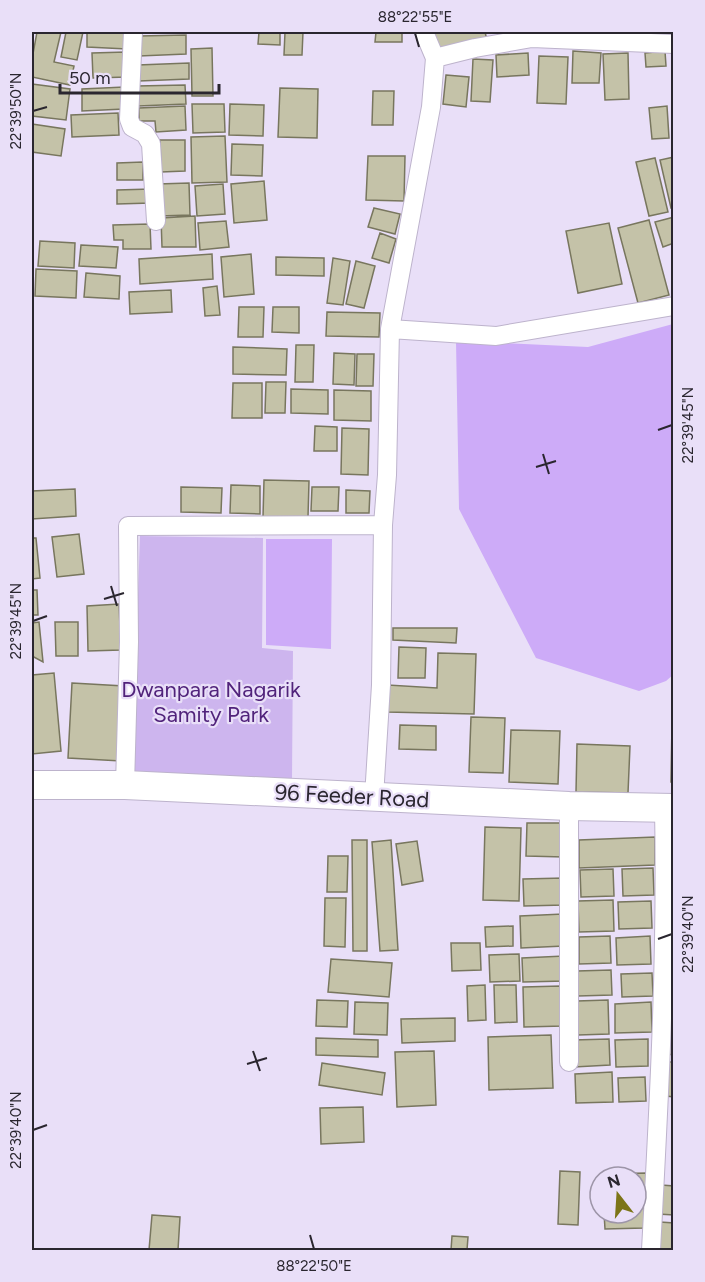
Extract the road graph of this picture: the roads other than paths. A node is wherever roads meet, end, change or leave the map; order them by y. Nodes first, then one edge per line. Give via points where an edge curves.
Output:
1 (133, 32) edge
2 (424, 32) edge
3 (532, 35) edge
4 (674, 44) edge
5 (435, 58) junction
6 (156, 221) dead end
7 (674, 306) edge
8 (390, 329) junction
9 (383, 525) junction
10 (32, 785) edge
11 (125, 785) junction
12 (374, 797) junction
13 (569, 806) junction
14 (669, 808) edge
15 (569, 1062) dead end
16 (651, 1251) edge

1 - 6 street via 129,119 132,127 145,134 151,144
2 - 5 street
3 - 4 street
3 - 5 street
5 - 8 street via 431,107
7 - 8 street via 496,336
8 - 9 street
9 - 11 street via 128,526
9 - 12 street via 381,685
10 - 11 main road, 96 Feeder Road
11 - 12 main road, 96 Feeder Road
12 - 13 main road, 96 Feeder Road
13 - 14 main road, 96 Feeder Road
13 - 15 street
14 - 16 street

